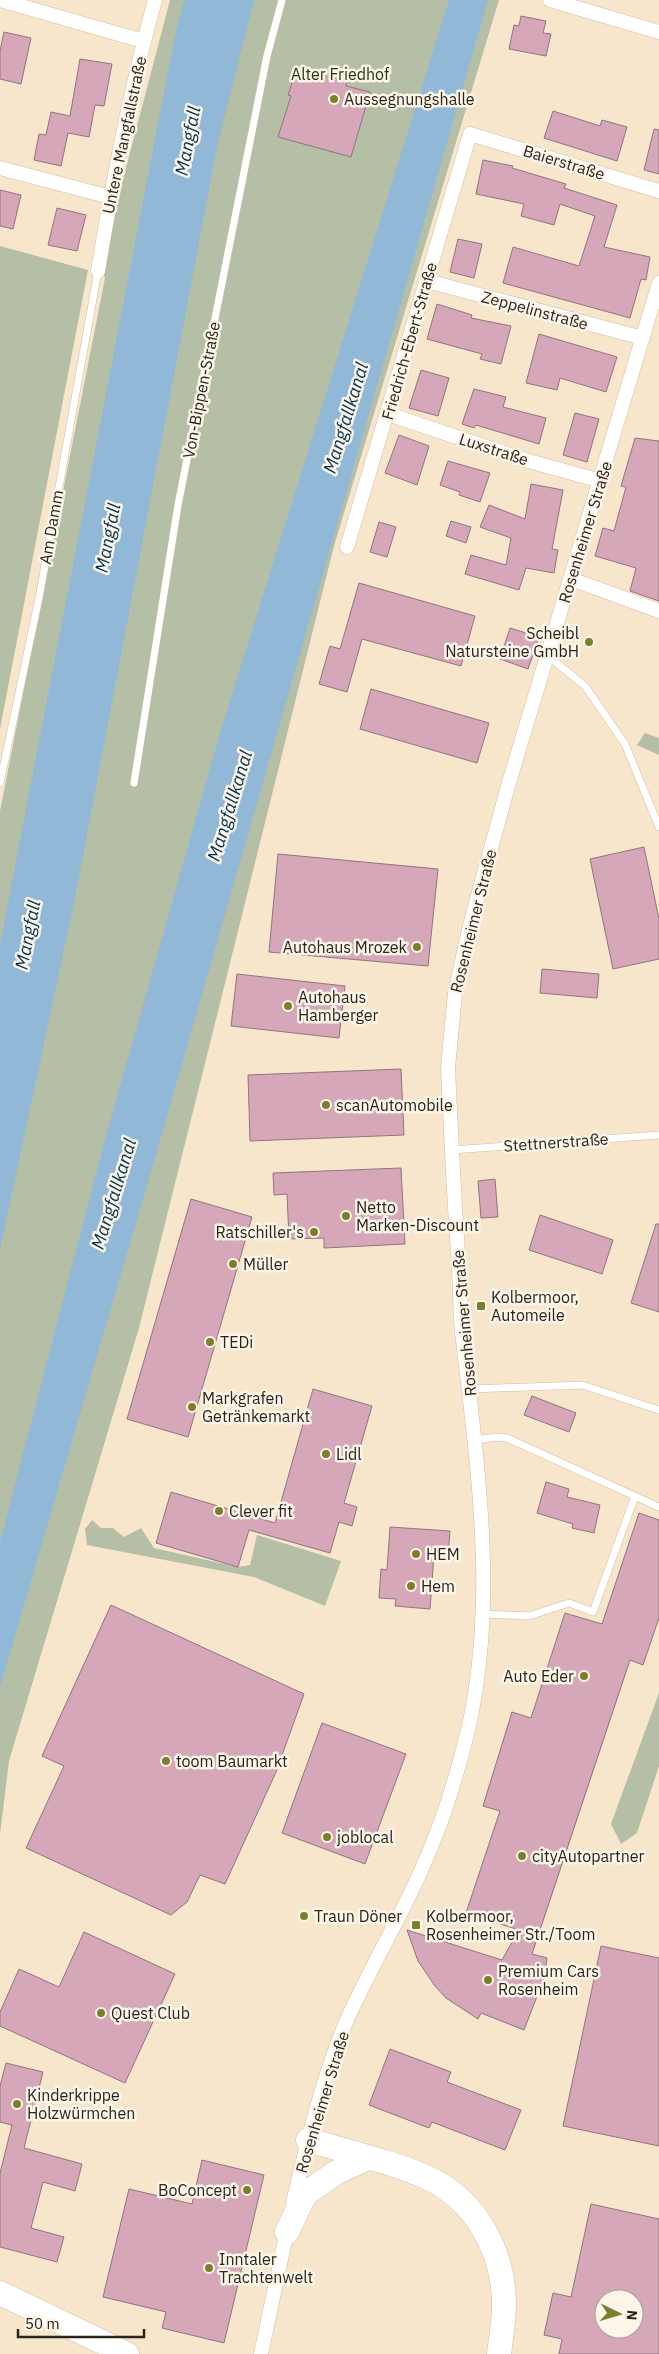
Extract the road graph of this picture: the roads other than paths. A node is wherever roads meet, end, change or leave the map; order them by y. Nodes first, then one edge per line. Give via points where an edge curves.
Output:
1 (0, 0) edge
2 (155, 0) edge
3 (282, 0) edge
4 (550, 0) edge
5 (659, 32) edge
6 (143, 41) junction
7 (470, 134) joint
8 (0, 168) edge
9 (659, 190) edge
10 (110, 197) junction
11 (98, 271) joint
12 (427, 281) junction
13 (659, 283) edge
14 (643, 338) junction
15 (388, 414) junction
16 (601, 481) junction
17 (347, 547) dead end
18 (571, 580) junction
19 (659, 611) edge
20 (548, 656) junction
21 (0, 783) edge
22 (134, 783) dead end
23 (659, 827) edge
24 (659, 1135) edge
25 (452, 1150) junction
26 (470, 1389) junction
27 (659, 1410) edge
28 (475, 1440) junction
29 (636, 1496) junction
30 (659, 1507) edge
31 (482, 1614) junction
32 (308, 2140) junction
33 (368, 2158) junction
34 (287, 2232) junction
35 (0, 2293) edge
36 (127, 2354) edge
37 (261, 2354) edge
38 (499, 2354) edge

1 - 6 street
2 - 6 street, Untere Mangfallstraße
3 - 22 lane, Von-Bippen-Straße via 266,65 178,505
4 - 5 street
6 - 10 street, Untere Mangfallstraße
7 - 9 street, Baierstraße
7 - 12 street, Friedrich-Ebert-Straße
8 - 10 street
10 - 11 street, Untere Mangfallstraße
11 - 21 lane, Am Damm via 38,598
12 - 14 street, Zeppelinstraße
12 - 15 street, Friedrich-Ebert-Straße
13 - 14 street, Rosenheimer Straße
14 - 16 street, Rosenheimer Straße
15 - 16 street, Luxstraße via 525,460
15 - 17 street, Friedrich-Ebert-Straße
16 - 18 street, Rosenheimer Straße
18 - 19 street
18 - 20 street, Rosenheimer Straße
20 - 23 lane via 585,686 625,744
20 - 25 street, Rosenheimer Straße via 471,920 455,993 448,1068
24 - 25 lane, Stettnerstraße
25 - 26 street, Rosenheimer Straße via 462,1330
26 - 27 lane via 582,1385
26 - 28 street, Rosenheimer Straße
28 - 29 lane via 507,1438
28 - 31 street, Rosenheimer Straße
29 - 30 lane
29 - 31 lane via 593,1612 569,1603 529,1616
31 - 32 street, Rosenheimer Straße via 468,1728 448,1798 433,1842 347,2021 330,2063
32 - 33 highway
32 - 34 street, Rosenheimer Straße
33 - 34 highway via 337,2172 305,2194
33 - 38 highway via 428,2178 453,2192 474,2214 498,2260 504,2303
34 - 37 street, Rosenheimer Straße
35 - 36 highway

